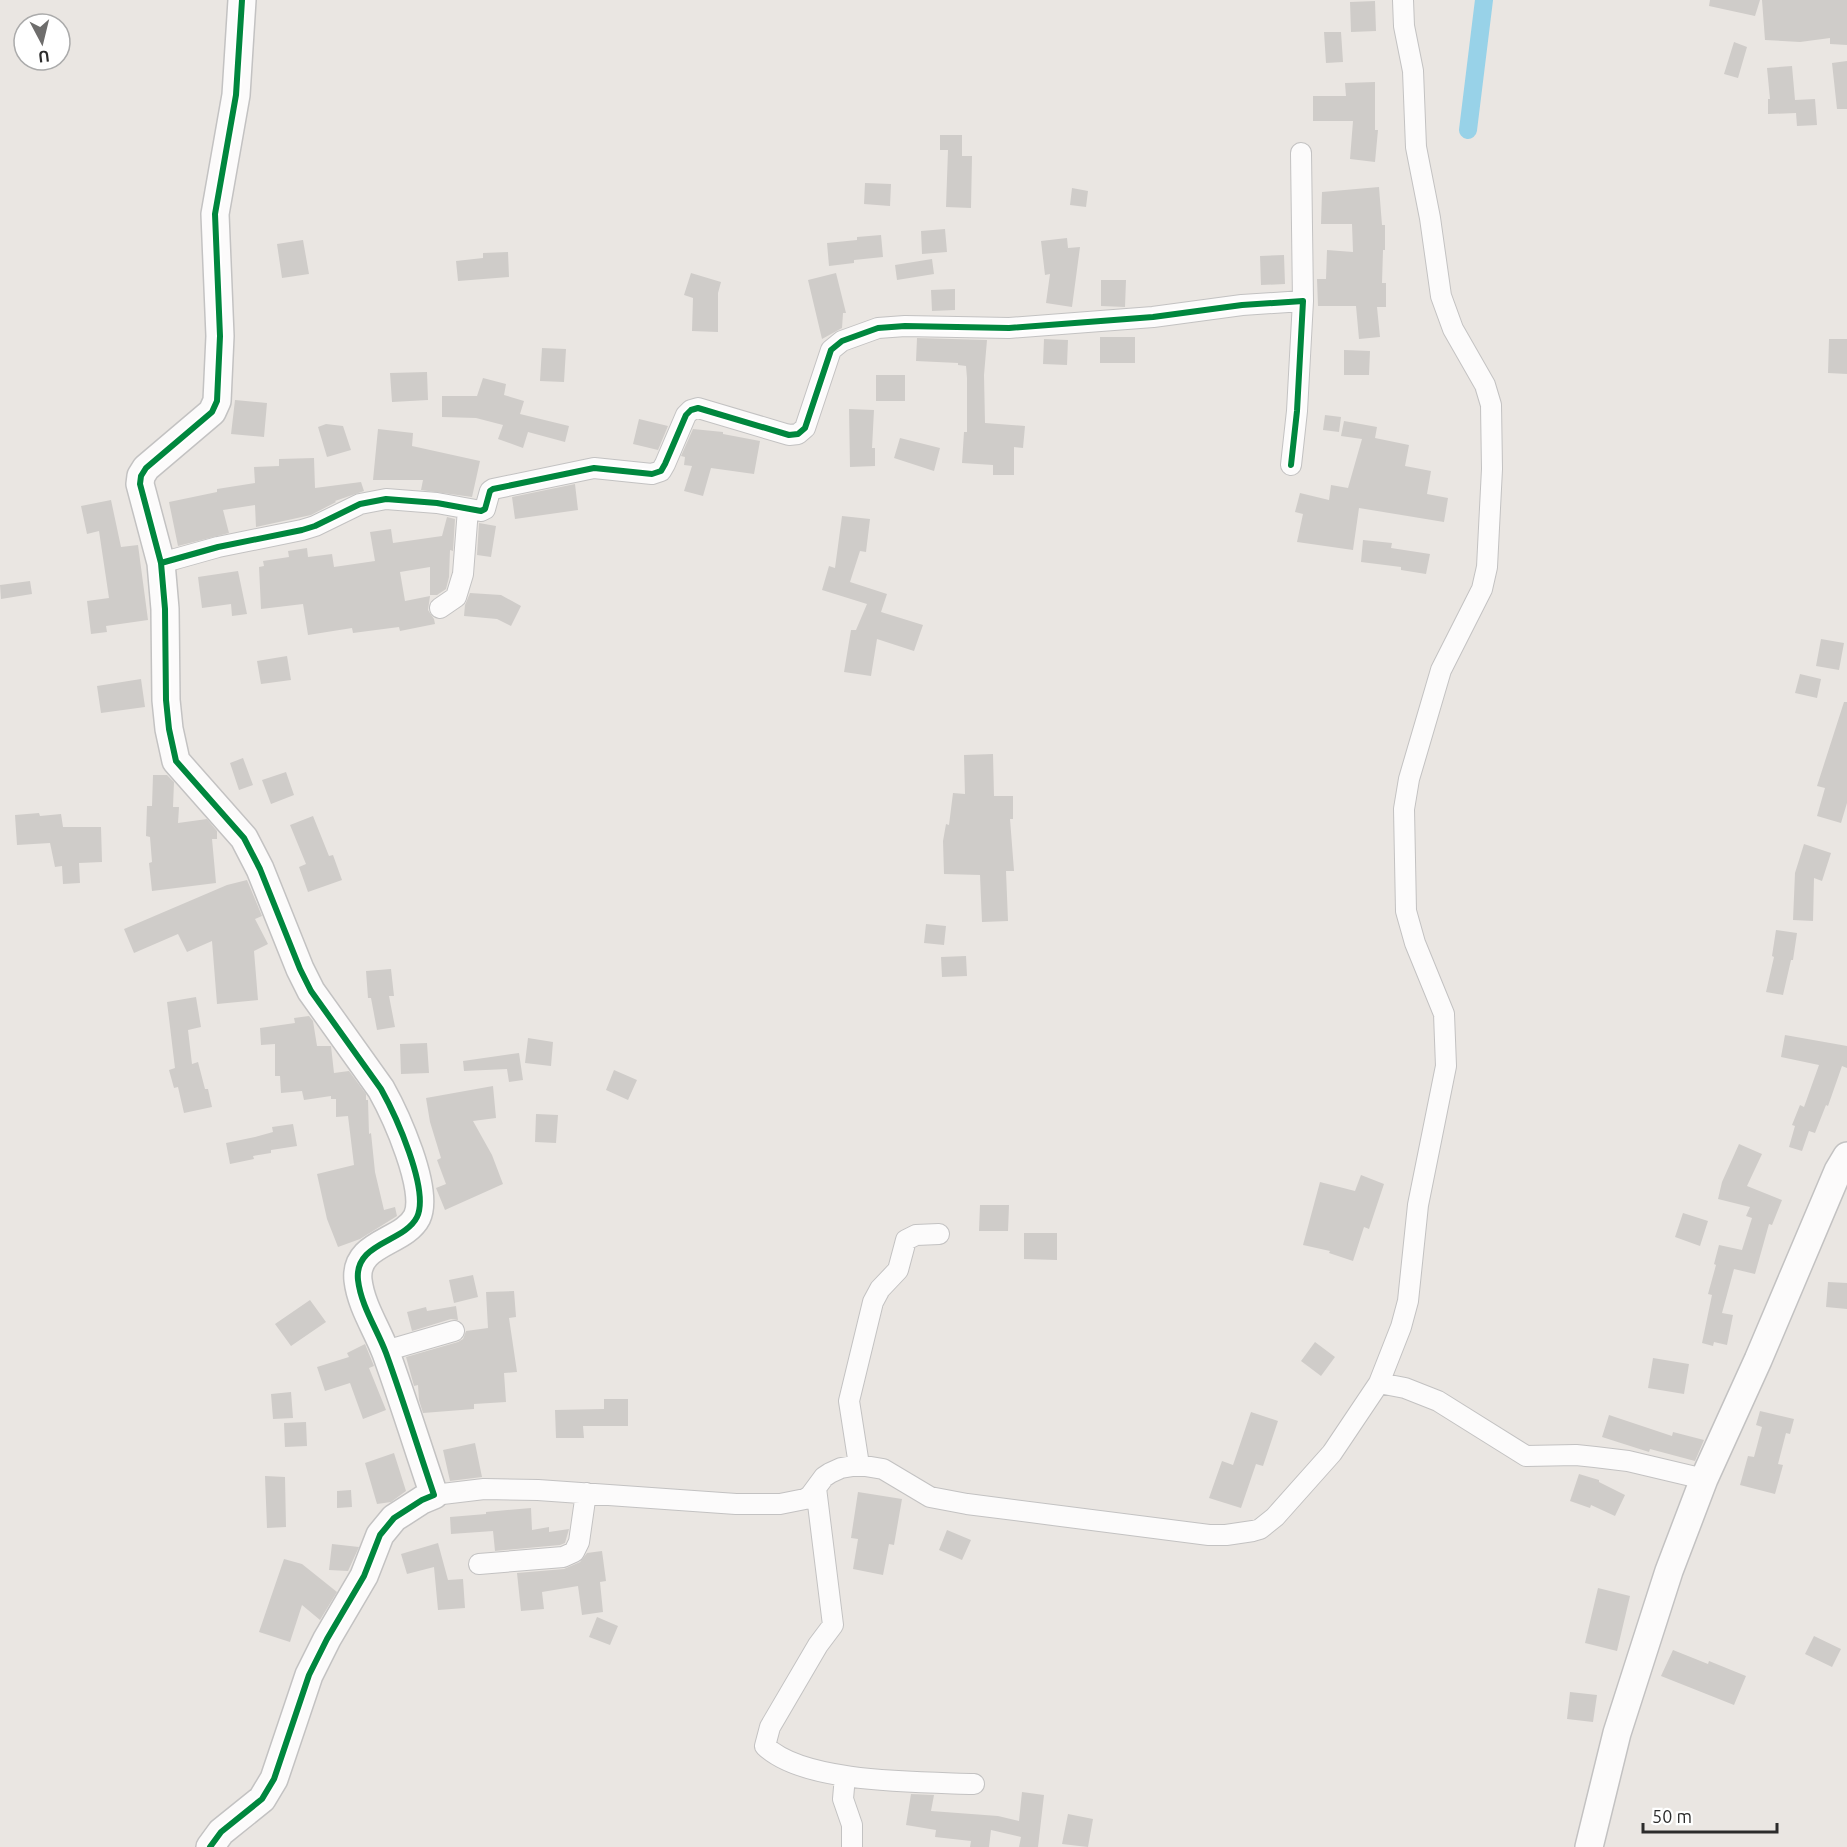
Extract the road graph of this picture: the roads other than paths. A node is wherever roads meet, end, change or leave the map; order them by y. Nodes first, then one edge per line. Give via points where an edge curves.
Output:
1 (242, 0) edge
2 (1403, 0) edge
3 (1301, 153) dead end
4 (1303, 301) junction
5 (1291, 465) dead end
6 (468, 509) junction
7 (161, 563) junction
8 (440, 608) dead end
9 (1847, 1156) edge
10 (939, 1234) dead end
11 (454, 1330) dead end
12 (385, 1351) junction
13 (1379, 1383) junction
14 (859, 1465) junction
15 (1704, 1479) junction
16 (816, 1488) junction
17 (586, 1492) junction
18 (434, 1495) junction
19 (479, 1564) dead end
20 (845, 1776) junction
21 (974, 1784) dead end
22 (210, 1847) edge
23 (852, 1847) edge
24 (1590, 1847) edge

1 - 7 street via 236,95 214,214 220,336 217,401 212,412 141,476
2 - 13 street via 1413,70 1416,147 1441,296 1453,329 1489,396 1492,469 1485,580 1441,670 1404,809 1406,911 1444,1014 1446,1066 1418,1205 1408,1301
3 - 4 street
4 - 5 street
4 - 6 street via 1031,327 878,328 842,340 831,350 805,428 798,434 789,435 698,408 686,415 661,471 652,474 594,468 559,474 493,489 483,511
6 - 7 street via 386,499 360,504 302,530
6 - 8 street via 463,574 456,597
7 - 12 street via 166,700 176,761 244,838 311,991 389,1104 412,1164 420,1193 418,1215 408,1227 371,1251 358,1272 363,1299
9 - 15 street
10 - 14 street via 916,1235 906,1240 898,1270 873,1302 849,1401
11 - 12 street
12 - 18 street
13 - 14 street via 1332,1453 1283,1509 1260,1529 1236,1534 1209,1535 967,1504 930,1497 883,1469
13 - 15 street via 1425,1395 1526,1456 1595,1456
14 - 16 street via 830,1473
15 - 24 street via 1668,1571 1617,1733
16 - 17 street via 805,1499 780,1504
16 - 20 street via 833,1625 811,1656 765,1744 797,1766
17 - 18 street via 484,1489
17 - 19 street via 574,1552 563,1557
18 - 22 street via 394,1518 380,1535 364,1576 309,1675 270,1787
20 - 21 street
20 - 23 street via 843,1799 852,1825

